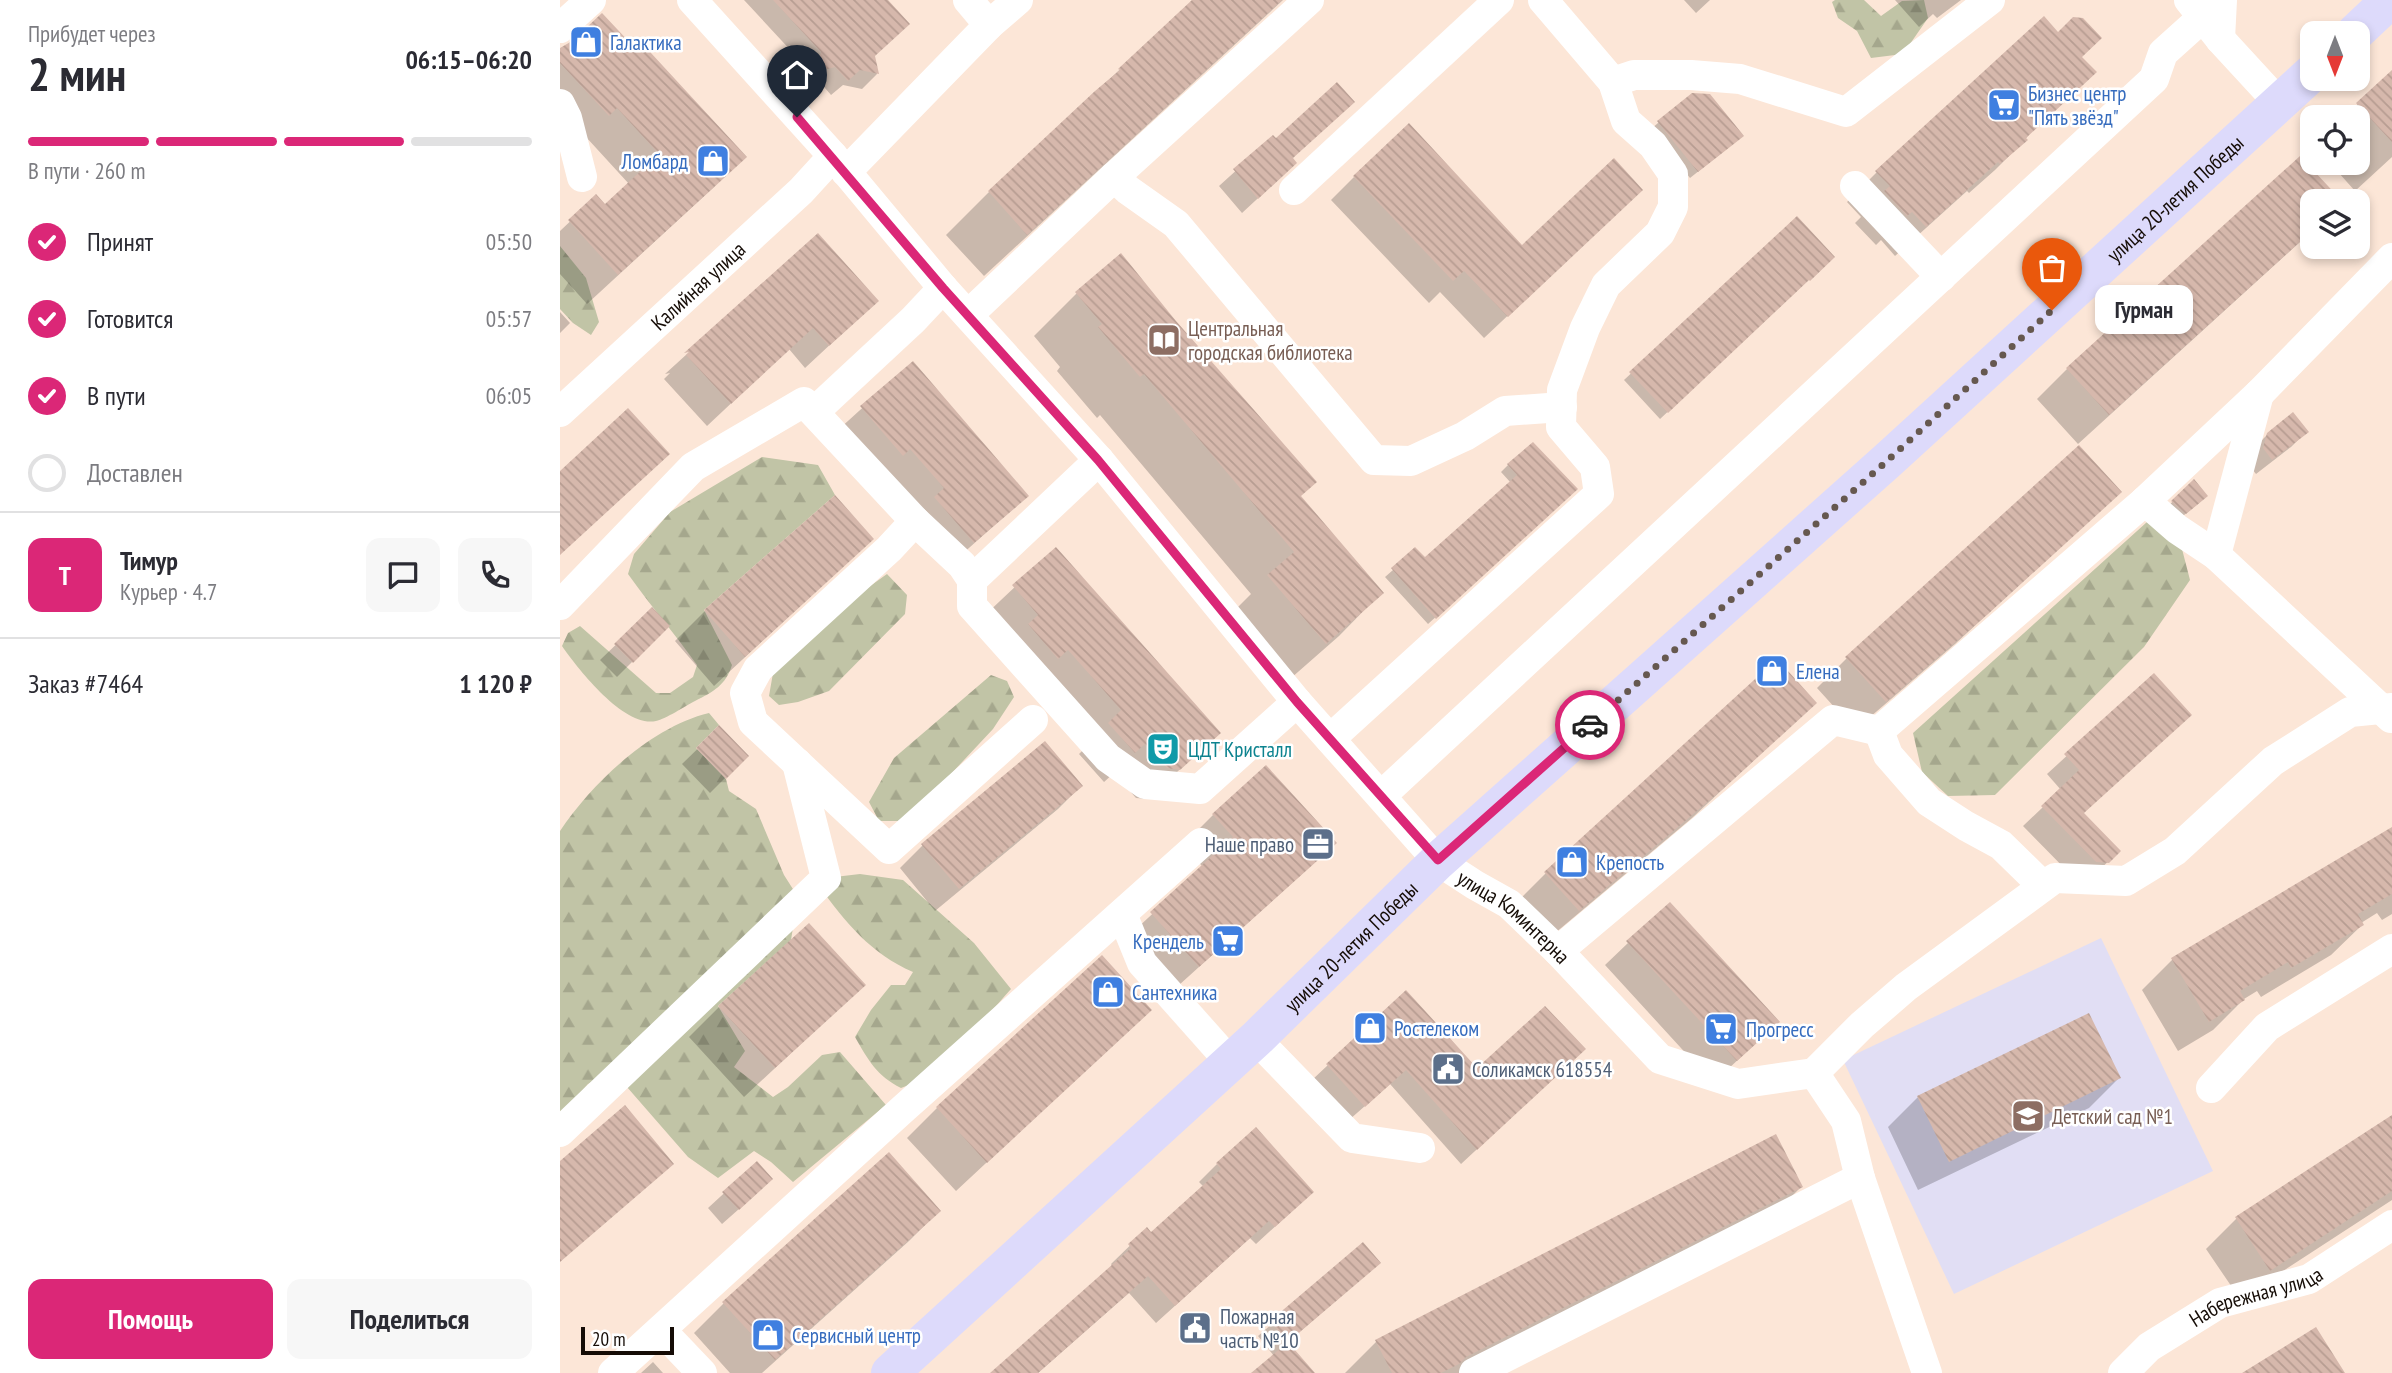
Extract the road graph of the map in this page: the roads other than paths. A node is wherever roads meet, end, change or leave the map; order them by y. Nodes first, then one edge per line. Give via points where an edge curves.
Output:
1 (592, 0) edge
2 (692, 0) edge
3 (968, 0) edge
4 (1018, 0) edge
5 (1309, 0) edge
6 (1499, 0) edge
7 (1543, 0) edge
8 (1990, 0) edge
9 (2390, 0) edge
10 (2208, 14) edge
11 (2368, 21) edge
12 (989, 25) junction
13 (560, 28) edge
14 (1613, 82) junction
15 (2300, 84) edge
16 (2279, 103) junction
17 (560, 104) edge
18 (839, 164) junction
19 (582, 177) dead end
20 (1114, 177) junction
21 (1855, 187) dead end
22 (1294, 190) dead end
23 (2392, 258) edge
24 (1941, 277) junction
25 (943, 288) junction
26 (968, 315) junction
27 (2259, 394) junction
28 (1562, 407) junction
29 (560, 412) edge
30 (814, 412) junction
31 (1098, 460) junction
32 (2145, 501) junction
33 (915, 521) junction
34 (2216, 555) junction
35 (972, 580) junction
36 (560, 605) edge
37 (1297, 702) junction
38 (2389, 712) edge
39 (1033, 720) dead end
40 (1879, 731) junction
41 (1330, 739) junction
42 (797, 763) junction
43 (1381, 796) junction
44 (1201, 843) dead end
45 (1438, 860) junction
46 (2043, 886) junction
47 (1122, 914) junction
48 (2392, 949) edge
49 (1558, 951) junction
50 (1243, 1050) junction
51 (1814, 1073) junction
52 (2211, 1088) dead end
53 (560, 1132) edge
54 (1420, 1148) dead end
55 (1860, 1178) junction
56 (2392, 1225) edge
57 (661, 1330) junction
58 (613, 1373) edge
59 (702, 1373) edge
60 (890, 1373) edge
61 (1474, 1373) edge
62 (1927, 1373) edge
63 (2123, 1373) edge

1 - 13 street
2 - 18 street, улица Коминтерна
3 - 12 street
4 - 12 street, Калийная улица
5 - 20 street
6 - 22 street
7 - 14 street
8 - 14 street via 1846,112 1740,79 1634,75
9 - 11 main road
10 - 16 street
10 - 24 street via 2163,53 2154,79
12 - 18 street, Калийная улица
14 - 28 street via 1626,121 1653,145 1673,174 1673,206 1660,233 1606,285 1562,390
15 - 16 main road, улица 20-летия Победы
16 - 45 main road, улица 20-летия Победы via 1887,461
17 - 19 street
18 - 25 street, улица Коминтерна
18 - 29 street, Калийная улица via 801,191
20 - 26 street
20 - 28 street via 1176,224 1374,460 1411,461 1505,411
21 - 24 street
23 - 27 street
24 - 43 street
25 - 26 street, улица Коминтерна
25 - 30 street
26 - 31 street, улица Коминтерна
27 - 32 street
27 - 34 street
28 - 41 street via 1561,427 1595,467 1599,494
30 - 33 street
30 - 36 street via 804,402 693,467
31 - 35 street
31 - 37 street, улица Коминтерна
32 - 34 street
32 - 40 street
33 - 35 street
33 - 42 street via 758,669 745,693 753,722
34 - 38 street
35 - 37 street via 972,606 1108,758 1145,784 1200,789
37 - 41 street, улица Коминтерна
38 - 46 street via 2350,712 2273,761 2175,851 2126,881 2055,877
39 - 42 street via 889,849
40 - 46 street via 1888,755 1929,802 2001,845
40 - 49 street via 1833,720
41 - 43 street, улица Коминтерна
42 - 53 street via 825,878
43 - 45 street, улица Коминтерна
44 - 47 street
45 - 49 street, улица Коминтерна via 1508,904
45 - 50 main road, улица 20-летия Победы
46 - 51 street via 1906,987
47 - 50 street via 1142,963
47 - 57 street
48 - 52 street via 2267,1027
49 - 51 street, улица Коминтерна via 1660,1059 1738,1084
50 - 54 street via 1352,1138
50 - 60 main road, улица 20-летия Победы
51 - 55 street via 1846,1121
55 - 61 street
55 - 62 street
56 - 63 street, Набережная улица via 2309,1279 2220,1303 2149,1347
57 - 58 street
57 - 59 street

